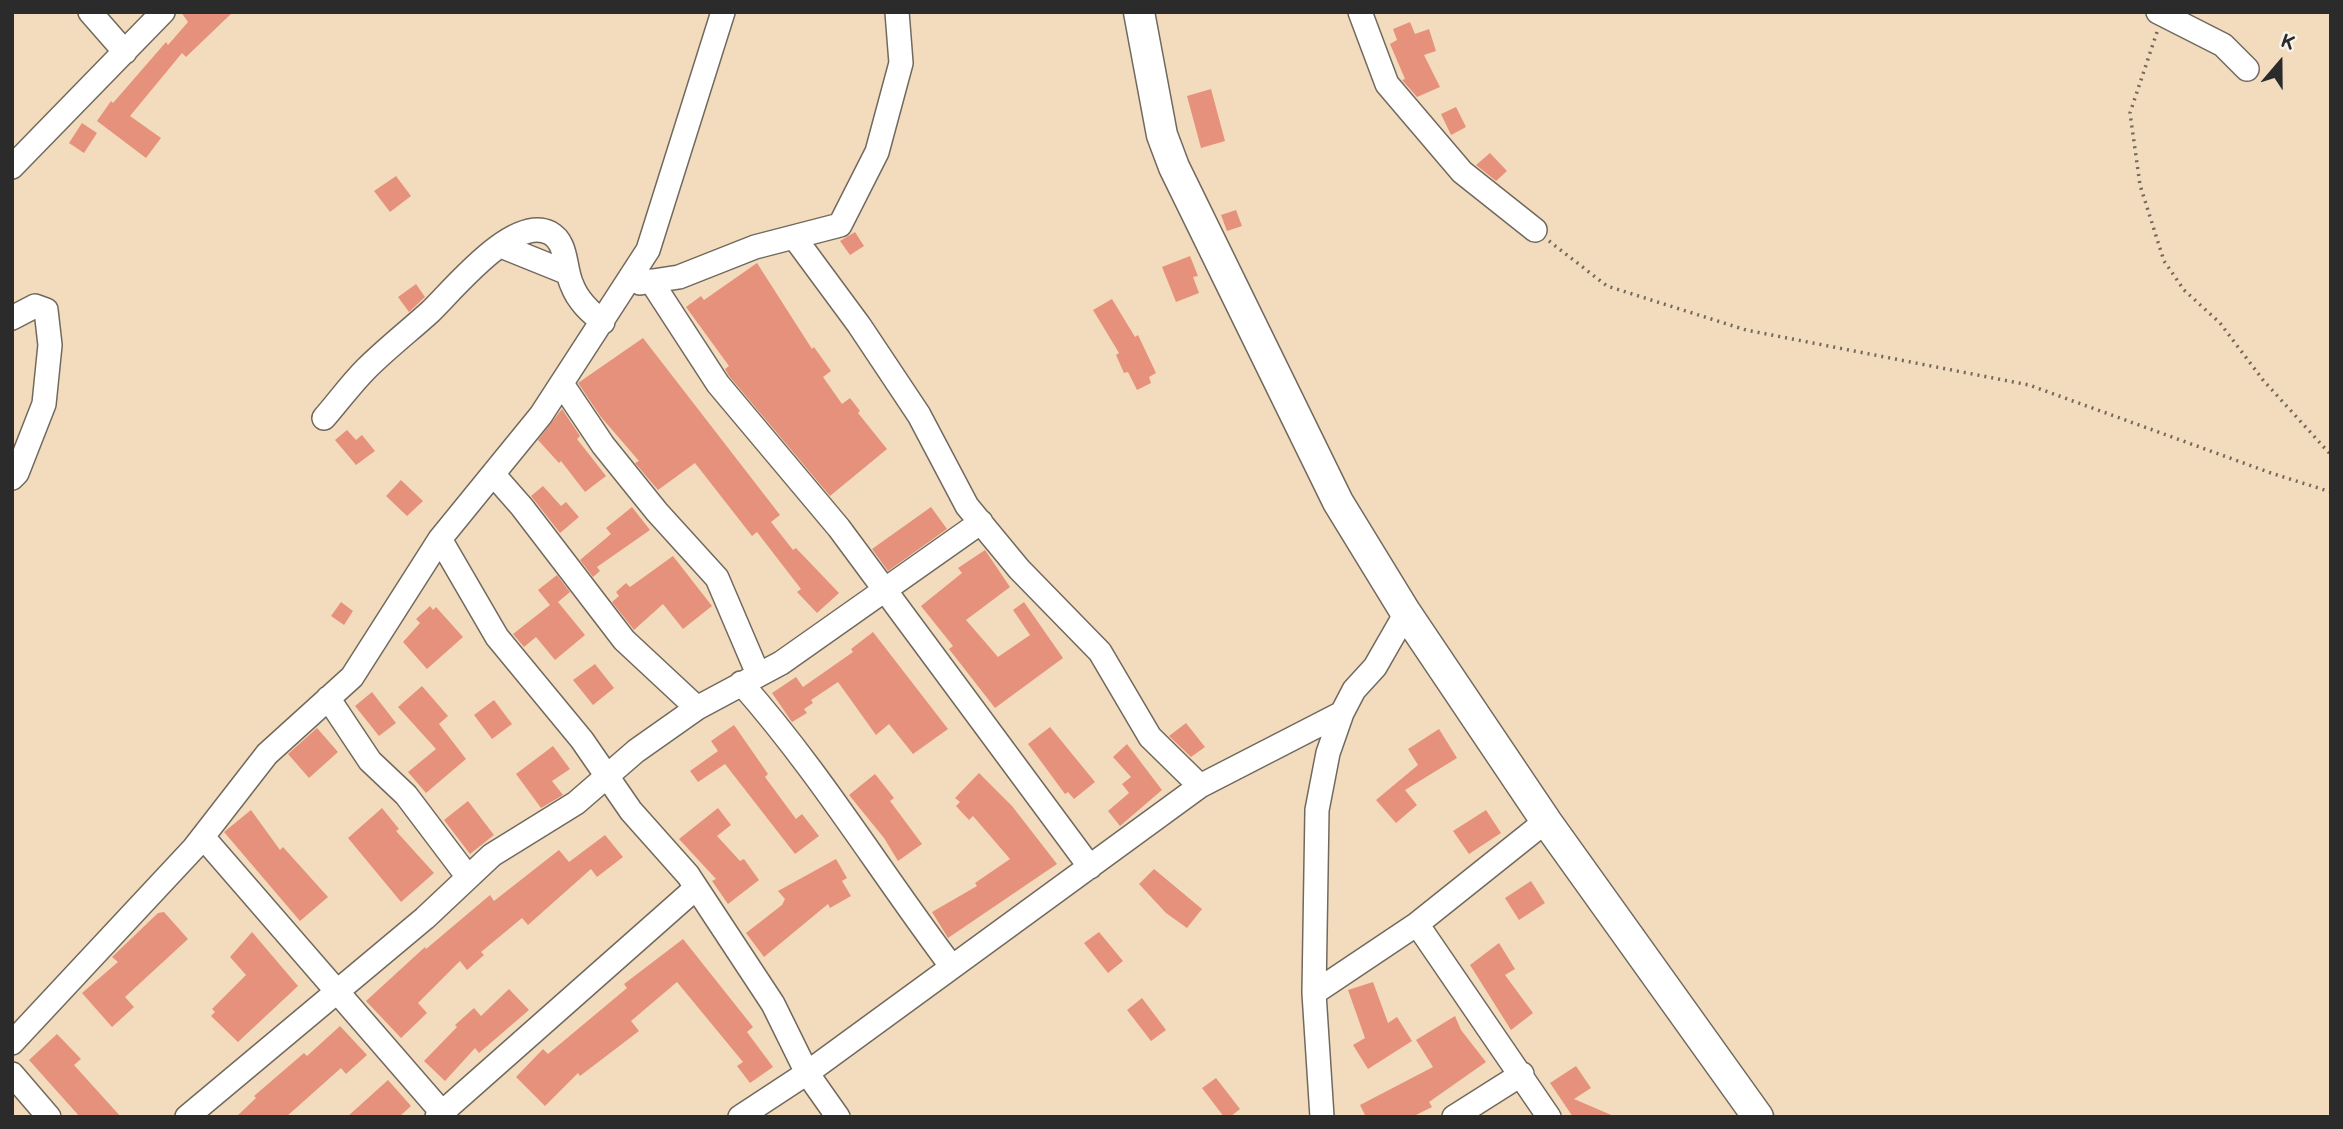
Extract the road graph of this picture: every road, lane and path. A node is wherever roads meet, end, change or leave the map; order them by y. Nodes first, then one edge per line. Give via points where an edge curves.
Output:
1 (90, 12) edge
2 (163, 12) edge
3 (723, 12) edge
4 (897, 12) edge
5 (1139, 12) edge
6 (1360, 12) edge
7 (2160, 14) edge
8 (125, 52) junction
9 (2247, 69) dead end
10 (12, 167) edge
11 (1535, 230) joint
12 (794, 237) junction
13 (651, 281) junction
14 (626, 285) junction
15 (12, 318) edge
16 (603, 322) junction
17 (562, 384) junction
18 (324, 418) dead end
19 (2331, 455) edge
20 (493, 474) junction
21 (12, 478) edge
22 (2331, 492) edge
23 (981, 522) junction
24 (440, 539) junction
25 (883, 591) junction
26 (1406, 613) junction
27 (749, 679) junction
28 (328, 698) junction
29 (697, 708) junction
30 (1342, 713) junction
31 (608, 775) junction
32 (1200, 786) junction
33 (1546, 821) junction
34 (203, 837) junction
35 (1090, 867) junction
36 (468, 877) junction
37 (696, 888) junction
38 (1417, 924) junction
39 (952, 967) junction
40 (336, 990) junction
41 (1314, 993) junction
42 (12, 1043) edge
43 (807, 1073) junction
44 (12, 1074) edge
45 (1522, 1074) junction
46 (442, 1115) edge
47 (189, 1116) edge
48 (49, 1117) edge
49 (740, 1117) edge
50 (838, 1117) edge
51 (1322, 1117) edge
52 (1454, 1117) edge
53 (1549, 1117) edge
54 (1758, 1117) edge

1 - 8 street
2 - 8 street
3 - 14 street via 648,250
4 - 12 street via 901,63 877,152 840,225
5 - 26 main road via 1162,135 1174,167 1338,502
6 - 11 street via 1387,84 1462,172
7 - 9 street via 2223,45
7 - 19 path via 2130,113 2140,185 2164,261 2184,290 2220,323 2263,380
8 - 10 street
11 - 22 path via 1607,286 1746,330 2029,385
12 - 13 street via 678,277
12 - 23 street via 919,415 967,506
13 - 14 street
13 - 25 street via 718,384 839,528
14 - 16 street
15 - 21 street via 35,306 46,310 50,345 44,404
16 - 17 street
16 - 18 street via 578,298 568,273 501,246 365,370
17 - 20 street
17 - 27 street via 603,445 717,578
20 - 24 street
20 - 29 street via 624,640
23 - 25 street
23 - 32 street via 1018,569 1100,652 1150,737
24 - 28 street via 352,677
24 - 31 street via 497,637
25 - 27 street via 781,663
25 - 35 street
26 - 30 street
26 - 33 main road
27 - 29 street
27 - 39 street
28 - 34 street via 267,754
28 - 36 street via 370,761 406,795
29 - 31 street
30 - 32 street
30 - 41 street via 1328,753 1317,810
31 - 36 street via 576,803 492,855
31 - 37 street via 631,811
32 - 35 street
33 - 38 street
33 - 54 main road
34 - 40 street
34 - 42 street
35 - 39 street
36 - 40 street
37 - 43 street via 773,1004
37 - 46 street
38 - 41 street
38 - 45 street
39 - 43 street
40 - 46 street
40 - 47 street
41 - 51 street
43 - 49 street
43 - 50 street
44 - 48 street
45 - 52 street
45 - 53 street

